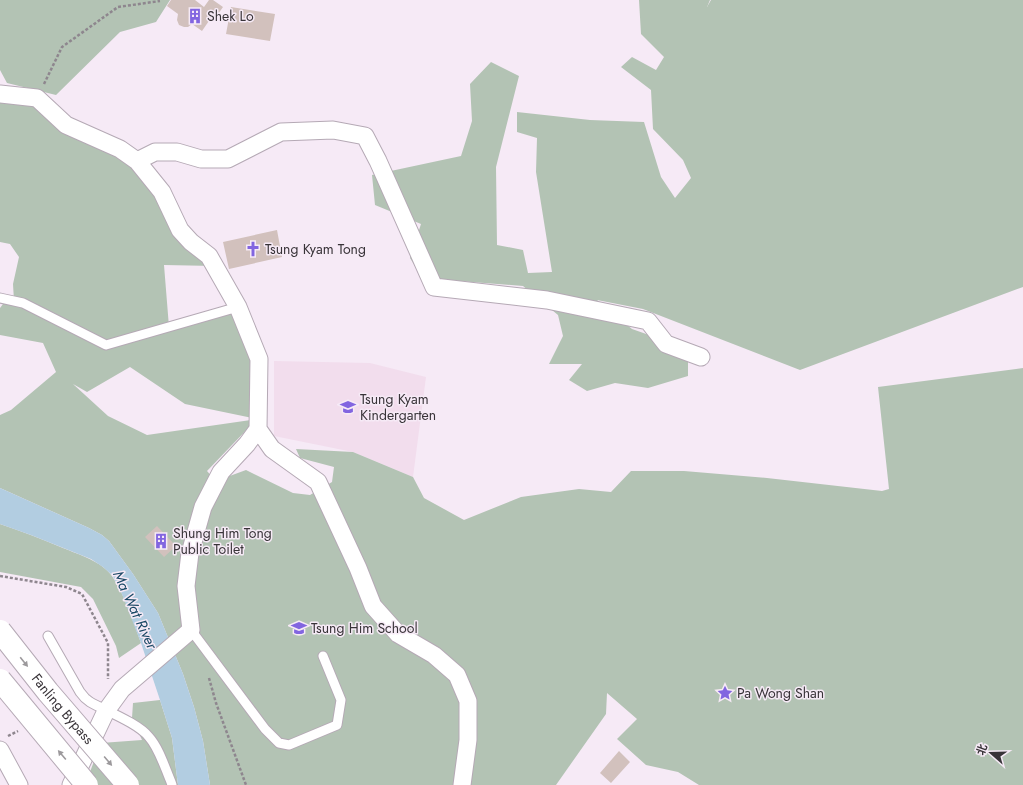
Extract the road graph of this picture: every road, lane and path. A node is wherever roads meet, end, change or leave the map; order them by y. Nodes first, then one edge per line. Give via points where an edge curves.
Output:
1 (160, 1) edge
2 (0, 94) edge
3 (37, 98) junction
4 (137, 161) junction
5 (0, 298) edge
6 (238, 308) junction
7 (701, 357) dead end
8 (258, 429) junction
9 (0, 576) edge
10 (0, 631) edge
11 (187, 634) junction
12 (48, 636) dead end
13 (323, 656) dead end
14 (208, 674) dead end
15 (108, 679) dead end
16 (0, 680) edge
17 (106, 711) junction
18 (0, 750) edge
19 (19, 785) edge
20 (71, 785) edge
21 (87, 785) edge
22 (128, 785) edge
23 (172, 785) edge
24 (246, 785) edge
25 (462, 785) edge

1 - 3 path via 118,7 62,47
2 - 3 street
3 - 4 street via 66,125 120,149
4 - 6 street via 162,192 180,230 209,256
4 - 7 street via 155,152 177,152 200,159 228,159 281,132 333,130 365,136 434,286 547,300 648,321 666,344
5 - 6 lane via 23,303 106,345
6 - 8 street via 259,359
8 - 11 street via 248,444 221,472 203,507 190,553 186,586
8 - 25 street via 272,449 318,482 373,606 398,634 434,655 457,675 468,700 468,740
9 - 15 path via 66,587 82,594 108,643
10 -> 22 highway, Fanling Bypass, bridge via 48,692
11 - 13 lane via 265,729 279,743 289,745 337,725 341,700
11 - 17 street via 125,686
12 - 17 lane via 82,695
14 - 24 path
21 -> 16 highway, bridge
17 - 20 street
17 - 23 lane via 126,720 149,736
18 - 19 street

